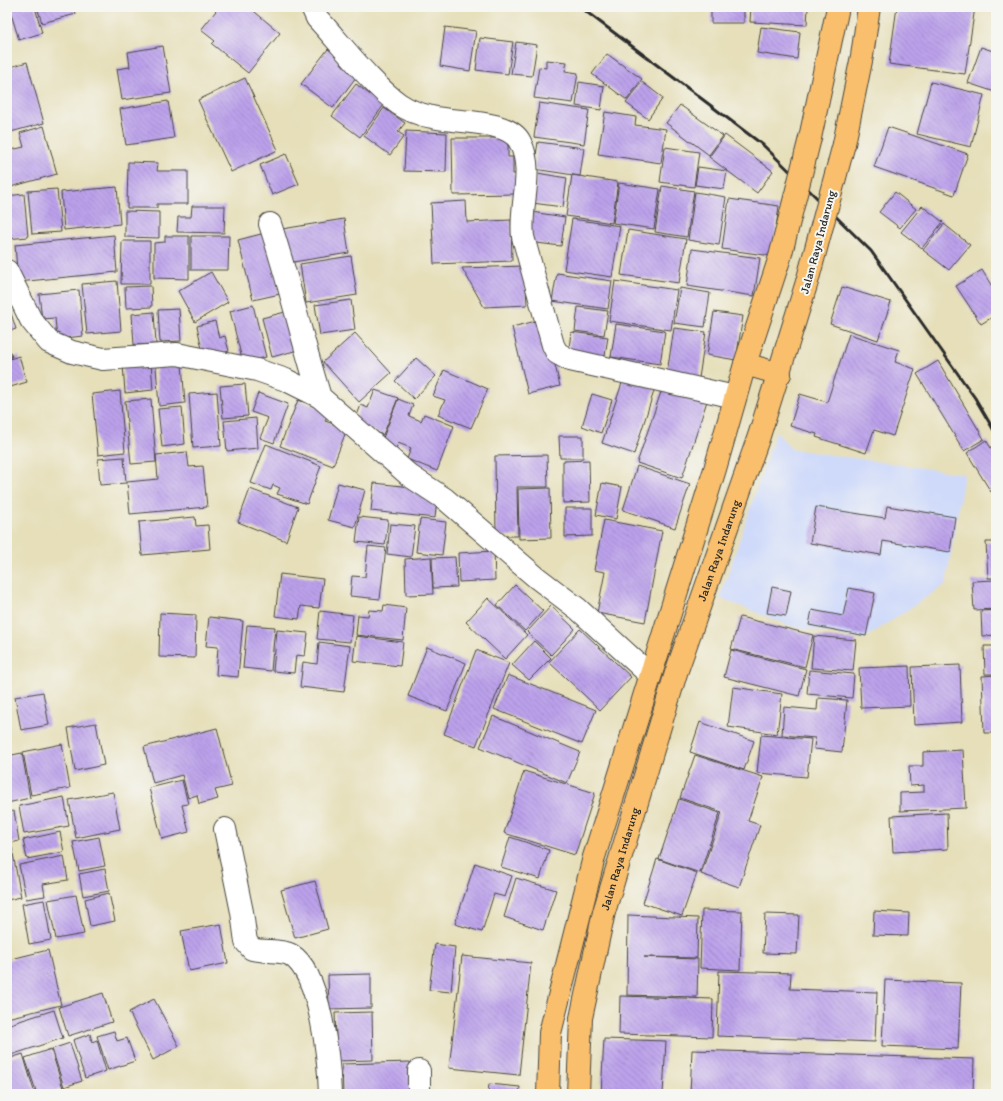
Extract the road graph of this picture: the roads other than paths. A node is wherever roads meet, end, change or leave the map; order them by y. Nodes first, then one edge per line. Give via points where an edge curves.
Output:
1 (312, 7) edge
2 (838, 7) edge
3 (869, 7) edge
4 (270, 224) dead end
5 (7, 271) edge
6 (745, 364) junction
7 (780, 374) junction
8 (320, 397) junction
9 (735, 398) junction
10 (650, 675) junction
11 (225, 829) dead end
12 (419, 1071) dead end
13 (330, 1094) edge
14 (419, 1094) edge
15 (548, 1094) edge
16 (578, 1094) edge

1 - 9 street via 317,18 382,90 400,105 433,118 509,130 520,139 526,155 527,177 521,222 523,237 557,353 570,360
2 - 6 highway, Jalan Raya Indarung, bridge via 810,138 780,257
3 - 7 highway, Jalan Raya Indarung, bridge via 844,144
4 - 8 street via 284,265 299,328
5 - 8 street via 31,320 48,342 72,352 103,359 177,354 257,370 286,380
6 - 7 highway
6 - 9 highway, Jalan Raya Indarung
7 - 16 highway, Jalan Raya Indarung via 676,673 604,912 581,1018
8 - 10 street via 410,476 445,500 578,609
9 - 10 highway, Jalan Raya Indarung
10 - 15 highway, Jalan Raya Indarung via 596,849 567,963 550,1033
11 - 13 street via 246,942 252,949 290,954 302,963 313,988 329,1058
12 - 14 street

